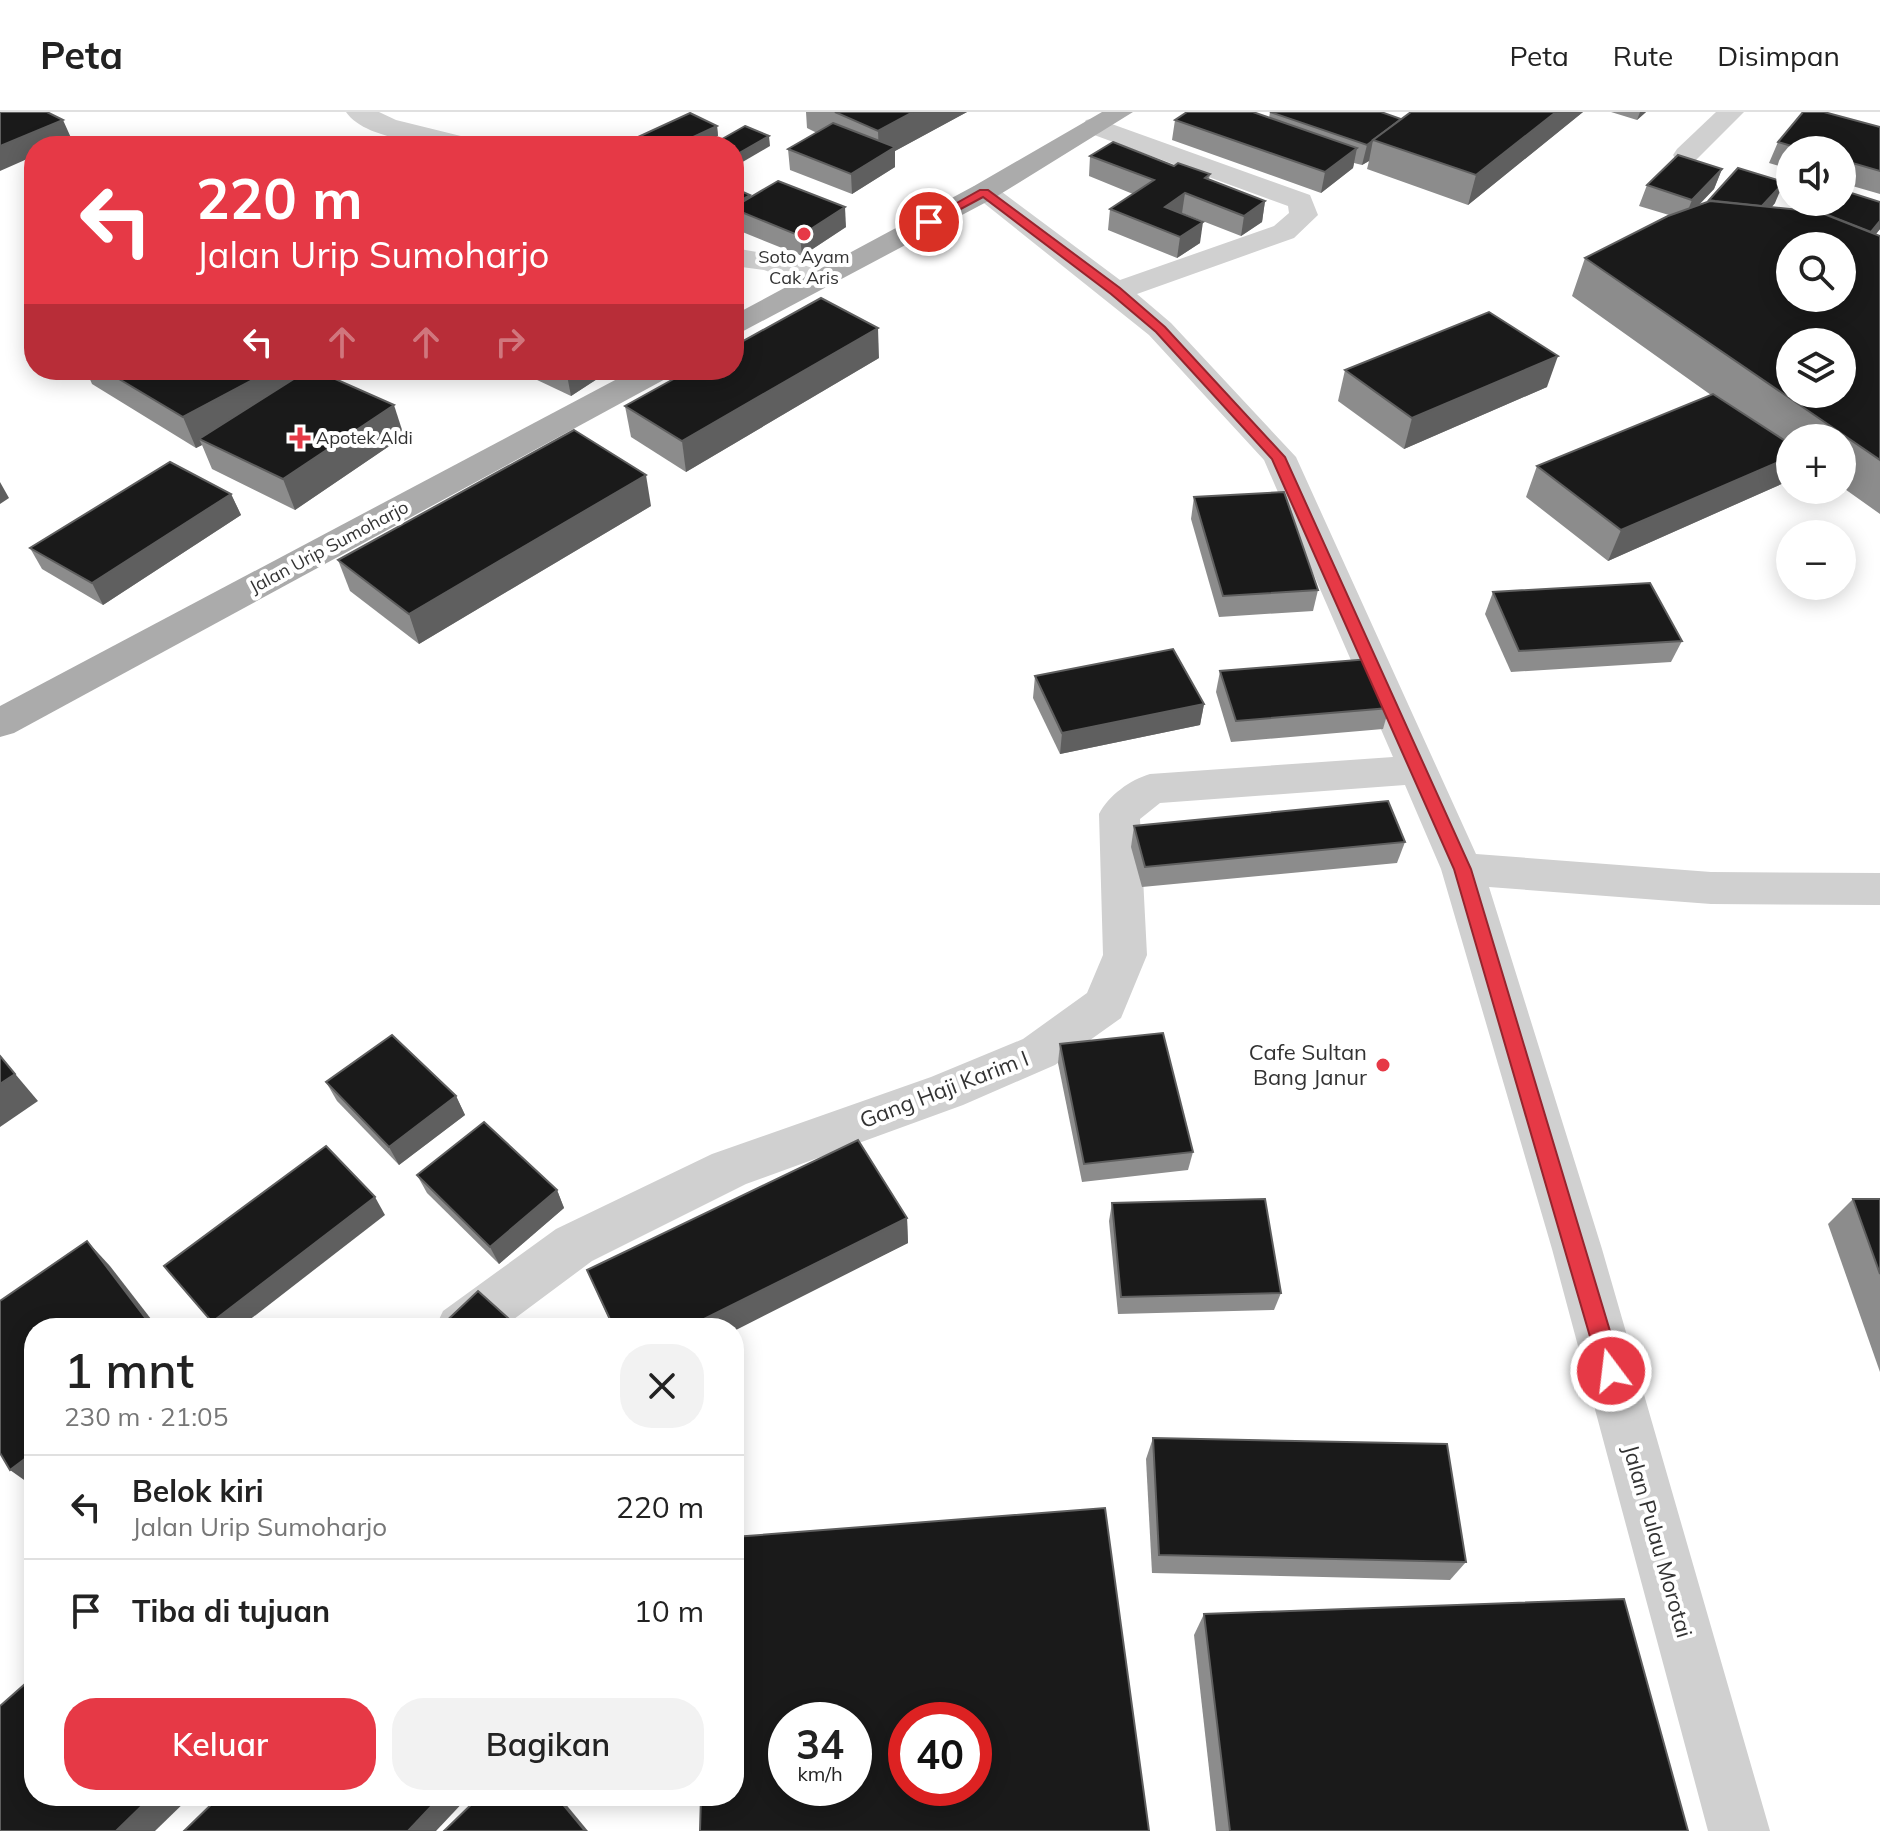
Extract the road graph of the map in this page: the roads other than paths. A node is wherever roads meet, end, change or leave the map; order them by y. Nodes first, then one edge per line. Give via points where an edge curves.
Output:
1 (359, 112) edge
2 (1120, 112) edge
3 (1731, 112) edge
4 (1095, 126) junction
5 (428, 136) edge
6 (1686, 155) edge
7 (984, 192) junction
8 (744, 258) edge
9 (818, 280) junction
10 (1116, 291) junction
11 (744, 321) edge
12 (639, 380) edge
13 (0, 723) edge
14 (1418, 770) junction
15 (1462, 869) junction
16 (1880, 889) edge
17 (475, 1318) edge
18 (1739, 1831) edge

1 - 5 street
2 - 4 main road
3 - 6 street
4 - 7 main road
4 - 10 street via 1300,201 1304,215 1284,232
7 - 9 main road
7 - 10 street, Jalan Pulau Morotai
8 - 9 street
9 - 11 main road
10 - 14 street, Jalan Pulau Morotai via 1203,372 1279,457
12 - 13 main road, Jalan Urip Sumoharjo
14 - 15 street, Jalan Pulau Morotai
14 - 17 street, Gang Haji Karim I via 1150,789 1119,814 1125,955 1105,1005 1039,1052 947,1091 729,1169 574,1245
15 - 16 street via 1711,888
15 - 18 street, Jalan Pulau Morotai via 1577,1249

